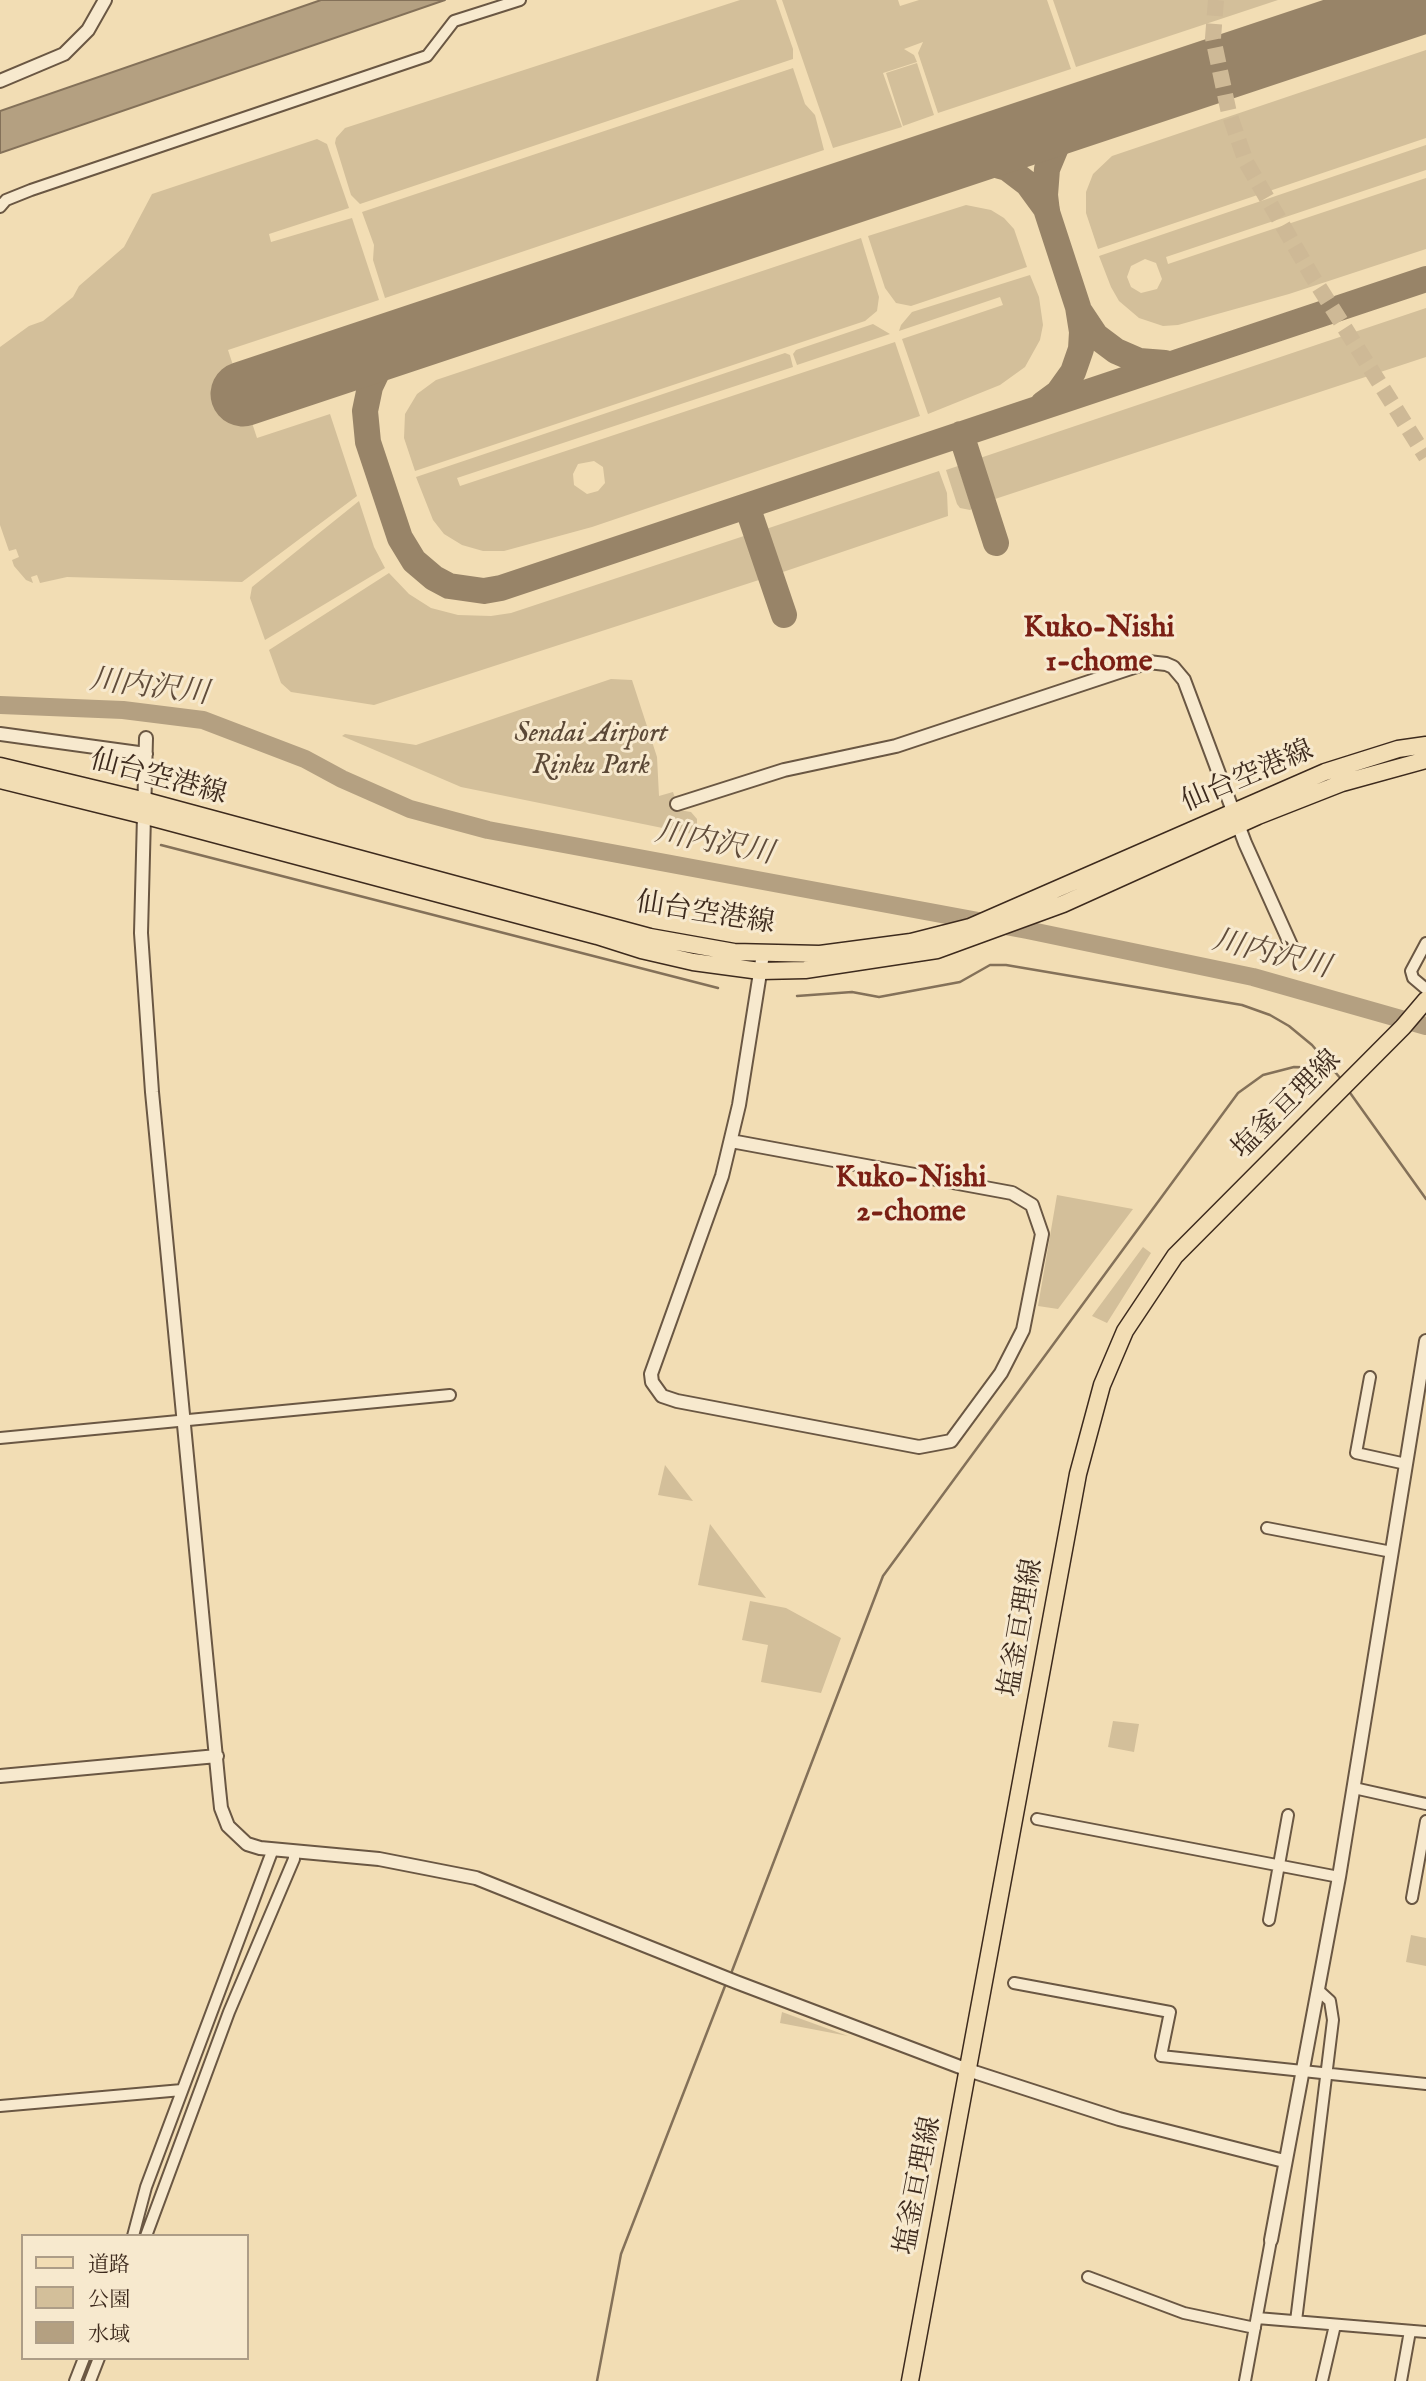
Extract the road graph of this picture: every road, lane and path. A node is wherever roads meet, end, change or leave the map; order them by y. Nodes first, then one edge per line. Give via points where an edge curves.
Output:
1 (105, 0) edge
2 (520, 0) edge
3 (0, 81) edge
4 (0, 207) edge
5 (0, 733) edge
6 (146, 738) dead end
7 (1426, 745) edge
8 (146, 754) junction
9 (1426, 760) edge
10 (0, 766) edge
11 (0, 780) edge
12 (677, 804) dead end
13 (146, 808) junction
14 (1236, 819) junction
15 (1426, 943) edge
16 (1294, 952) dead end
17 (763, 954) junction
18 (760, 971) junction
19 (1426, 989) edge
20 (1426, 1000) edge
21 (730, 1141) junction
22 (1426, 1341) edge
23 (1370, 1377) dead end
24 (450, 1395) dead end
25 (1421, 1411) edge
26 (183, 1421) junction
27 (0, 1438) edge
28 (1406, 1464) junction
29 (1268, 1528) dead end
30 (1392, 1552) junction
31 (217, 1756) junction
32 (0, 1776) edge
33 (1354, 1788) junction
34 (1426, 1804) edge
35 (1288, 1815) dead end
36 (1037, 1819) dead end
37 (1426, 1821) edge
38 (273, 1849) junction
39 (294, 1851) junction
40 (1279, 1866) junction
41 (1339, 1877) junction
42 (1412, 1898) dead end
43 (1269, 1920) dead end
44 (1014, 1983) dead end
45 (1318, 1991) junction
46 (968, 2070) junction
47 (1304, 2070) junction
48 (1328, 2073) junction
49 (1426, 2084) edge
50 (182, 2090) junction
51 (0, 2105) edge
52 (1284, 2161) junction
53 (134, 2234) edge
54 (147, 2234) edge
55 (1271, 2240) joint
56 (1088, 2277) dead end
57 (1296, 2321) junction
58 (1256, 2323) junction
59 (1335, 2325) junction
60 (1410, 2331) junction
61 (1426, 2332) edge
62 (84, 2360) edge
63 (98, 2360) edge
64 (75, 2381) edge
65 (90, 2381) edge
66 (910, 2381) edge
67 (1245, 2381) edge
68 (1322, 2381) edge
69 (1401, 2381) edge

1 - 3 street via 88,30 64,54
2 - 4 street via 454,21 427,56 31,190
5 - 8 street
6 - 8 street
7 - 14 main road, 仙台空港線 via 1363,759
8 - 13 street
9 - 14 main road, 仙台空港線
10 - 13 main road, 仙台空港線
11 - 13 main road, 仙台空港線
12 - 14 street via 784,770 896,746 1158,662 1173,667 1184,680
13 - 17 main road, 仙台空港線 via 650,937
13 - 18 main road, 仙台空港線 via 641,950
13 - 26 street via 141,933
14 - 16 street
14 - 17 main road, 仙台空港線 via 970,926 911,942 820,954
14 - 18 main road, 仙台空港線 via 1063,904 937,950 805,970
15 - 19 street via 1411,971
17 - 18 street
18 - 21 street
20 - 46 main road, 塩釜亘理線 via 1175,1256 1125,1331 1102,1385 1078,1474
21 - 21 street via 722,1176 651,1374 654,1388 677,1401 919,1447 951,1441 1001,1373 1023,1329 1042,1234 1031,1205 1012,1193
22 - 25 street
23 - 28 street via 1356,1453
24 - 26 street
25 - 28 street
26 - 27 street
26 - 31 street
28 - 30 street
29 - 30 street
30 - 33 street
31 - 32 street
31 - 38 street via 221,1808 228,1826 247,1844
33 - 34 street
33 - 41 street
35 - 40 street
36 - 40 street
37 - 42 street
38 - 39 street
38 - 50 street
39 - 46 street via 379,1858 476,1878
39 - 54 street
40 - 41 street
40 - 43 street
41 - 45 street
44 - 47 street via 1170,2012 1161,2056
45 - 47 street
45 - 48 street via 1330,2001 1333,2020
46 - 52 street via 1119,2119
46 - 66 main road, 塩釜亘理線
47 - 48 street
47 - 52 street
48 - 49 street
48 - 57 street
50 - 51 street
50 - 53 street
52 - 55 street
55 - 58 street
56 - 58 street via 1184,2313
57 - 58 street
57 - 59 street
58 - 67 street
59 - 60 street
59 - 68 street
60 - 61 street
60 - 69 street
62 - 64 street
63 - 65 street

